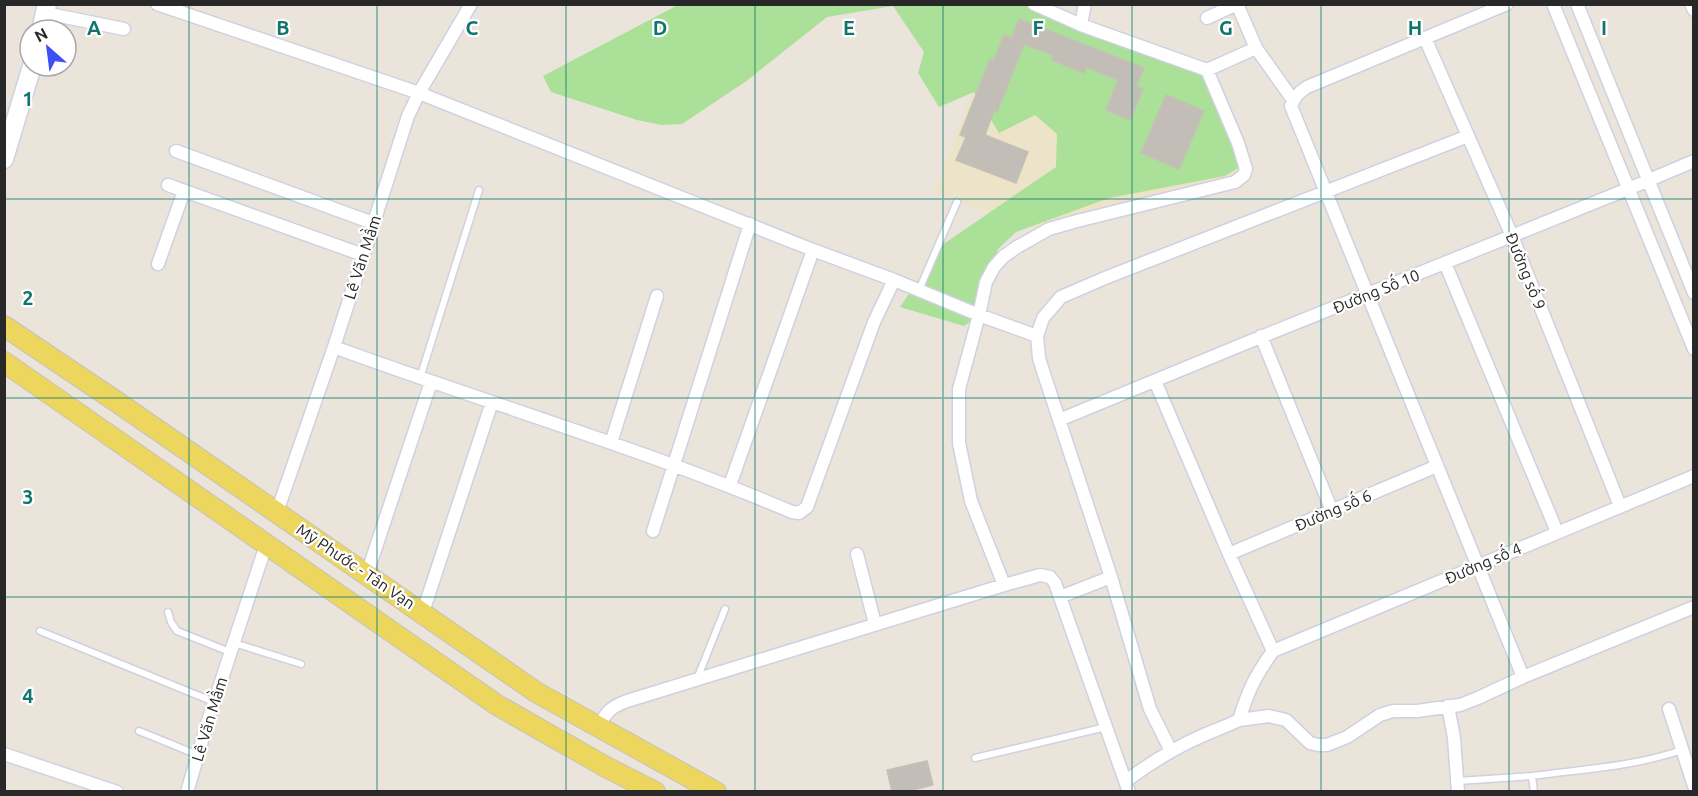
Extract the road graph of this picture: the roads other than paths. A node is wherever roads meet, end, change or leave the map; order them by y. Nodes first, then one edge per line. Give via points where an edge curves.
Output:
1 (158, 4) edge
2 (471, 4) edge
3 (1034, 4) edge
4 (1085, 4) edge
5 (1237, 4) edge
6 (1507, 4) edge
7 (1554, 4) edge
8 (1577, 4) edge
9 (1691, 4) edge
10 (1694, 10) edge
11 (44, 16) edge
12 (1207, 18) dead end
13 (1081, 25) junction
14 (124, 29) dead end
15 (1425, 38) junction
16 (1256, 48) junction
17 (1207, 70) junction
18 (28, 78) edge
19 (419, 93) junction
20 (1293, 100) junction
21 (1468, 136) junction
22 (176, 151) dead end
23 (4, 159) edge
24 (1694, 161) edge
25 (1648, 179) junction
26 (168, 185) dead end
27 (1628, 189) junction
28 (184, 190) junction
29 (479, 190) dead end
30 (1325, 191) junction
31 (957, 202) dead end
32 (373, 223) junction
33 (750, 224) junction
34 (1512, 236) junction
35 (813, 250) junction
36 (363, 255) junction
37 (1445, 263) junction
38 (158, 264) dead end
39 (894, 280) junction
40 (919, 290) junction
41 (1694, 293) edge
42 (1368, 294) junction
43 (657, 296) dead end
44 (979, 315) junction
45 (4, 326) edge
46 (1037, 336) junction
47 (1261, 336) junction
48 (334, 347) junction
49 (1694, 349) edge
50 (4, 362) edge
51 (425, 380) junction
52 (1155, 381) junction
53 (492, 402) junction
54 (1059, 420) junction
55 (611, 443) junction
56 (673, 465) junction
57 (1437, 466) junction
58 (1694, 476) edge
59 (730, 485) junction
60 (1620, 506) junction
61 (1332, 511) junction
62 (277, 512) junction
63 (653, 531) dead end
64 (1557, 532) junction
65 (266, 545) junction
66 (857, 554) dead end
67 (1229, 554) junction
68 (1478, 565) junction
69 (367, 574) junction
70 (1111, 576) junction
71 (1004, 585) junction
72 (1060, 597) junction
73 (1694, 607) edge
74 (725, 609) dead end
75 (168, 612) dead end
76 (423, 612) junction
77 (875, 624) junction
78 (40, 631) dead end
79 (232, 648) junction
80 (1273, 651) junction
81 (301, 664) dead end
82 (1523, 677) junction
83 (697, 679) junction
84 (214, 702) junction
85 (1448, 706) junction
86 (1669, 709) dead end
87 (1239, 720) junction
88 (599, 726) junction
89 (1107, 727) junction
90 (139, 731) dead end
91 (1682, 750) junction
92 (1171, 751) junction
93 (4, 754) edge
94 (198, 755) junction
95 (975, 758) dead end
96 (1532, 776) junction
97 (1128, 786) edge
98 (1458, 786) edge
99 (1694, 786) edge
100 (117, 792) edge
101 (187, 792) edge
102 (655, 792) edge
103 (716, 792) edge
104 (1534, 792) edge

1 - 19 street
2 - 19 street, Lê Văn Mầm
3 - 13 street
4 - 13 street
5 - 12 street
5 - 16 street
6 - 15 street
7 - 27 street
8 - 25 street
9 - 10 street
11 - 14 street
13 - 17 street
15 - 20 street via 1307,87
15 - 21 street, Đường số 9
16 - 17 street
16 - 20 street
17 - 44 street via 1239,143 1244,175 1235,182 1049,229 1017,247 994,267 986,282
18 - 23 main road
19 - 32 street, Lê Văn Mầm
19 - 33 street
20 - 30 street via 1291,106
21 - 30 street
21 - 34 street, Đường số 9
22 - 32 street
24 - 25 street, Đường Số 10
25 - 27 street, Đường Số 10
25 - 41 street
26 - 28 street
27 - 34 street, Đường Số 10
27 - 49 street
28 - 36 street
28 - 38 street
29 - 51 lane
30 - 42 street
30 - 46 street via 1061,297 1043,318
31 - 40 lane
32 - 36 street, Lê Văn Mầm
33 - 35 street
33 - 56 street
34 - 37 street, Đường Số 10
34 - 60 street, Đường số 9
35 - 39 street
35 - 59 street
36 - 48 street, Lê Văn Mầm
37 - 42 street, Đường Số 10
37 - 64 street
39 - 40 street
39 - 59 street via 874,322 807,507 799,513 792,512
40 - 44 street
42 - 47 street, Đường Số 10
42 - 57 street
43 - 55 street
44 - 46 street
44 - 71 street via 959,389 959,443 971,501
45 - 62 main road, Mỹ Phước - Tân Vạn
46 - 54 street via 1039,358
47 - 52 street, Đường Số 10
47 - 61 street
48 - 51 street
48 - 62 street, Lê Văn Mầm
50 - 65 main road, Mỹ Phước - Tân Vạn
51 - 53 street
51 - 69 street
52 - 54 street, Đường Số 10
52 - 67 street
53 - 55 street
53 - 76 street
54 - 70 street
55 - 56 street
56 - 59 street
56 - 63 street
57 - 61 street, Đường số 6
57 - 68 street
58 - 60 street, Đường số 4
60 - 64 street, Đường số 4
61 - 67 street, Đường số 6
62 - 69 main road, Mỹ Phước - Tân Vạn
64 - 68 street, Đường số 4
65 - 79 street, Lê Văn Mầm
65 - 102 main road, Mỹ Phước - Tân Vạn via 497,705
66 - 77 street
67 - 80 street
68 - 80 street, Đường số 4
68 - 82 street
69 - 76 main road, Mỹ Phước - Tân Vạn
70 - 72 street
70 - 92 street via 1150,709
71 - 72 street via 1040,575 1050,577
71 - 77 street
72 - 89 street
73 - 82 street
74 - 83 lane
75 - 79 lane via 177,631
76 - 88 main road, Mỹ Phước - Tân Vạn via 536,692
77 - 83 street
78 - 84 lane
79 - 81 lane
79 - 84 street, Lê Văn Mầm
80 - 87 street via 1249,689
82 - 85 street via 1478,699
83 - 88 street via 614,706
84 - 94 street, Lê Văn Mầm
85 - 87 street via 1380,715 1347,737 1326,745 1310,743 1286,720 1269,716
85 - 98 street
86 - 91 street
87 - 92 street
88 - 103 main road, Mỹ Phước - Tân Vạn
89 - 95 lane
89 - 97 street
90 - 94 lane
91 - 96 lane via 1622,766
91 - 99 street
92 - 97 street via 1151,763
93 - 100 street
94 - 101 street, Lê Văn Mầm
96 - 98 lane
96 - 104 lane

